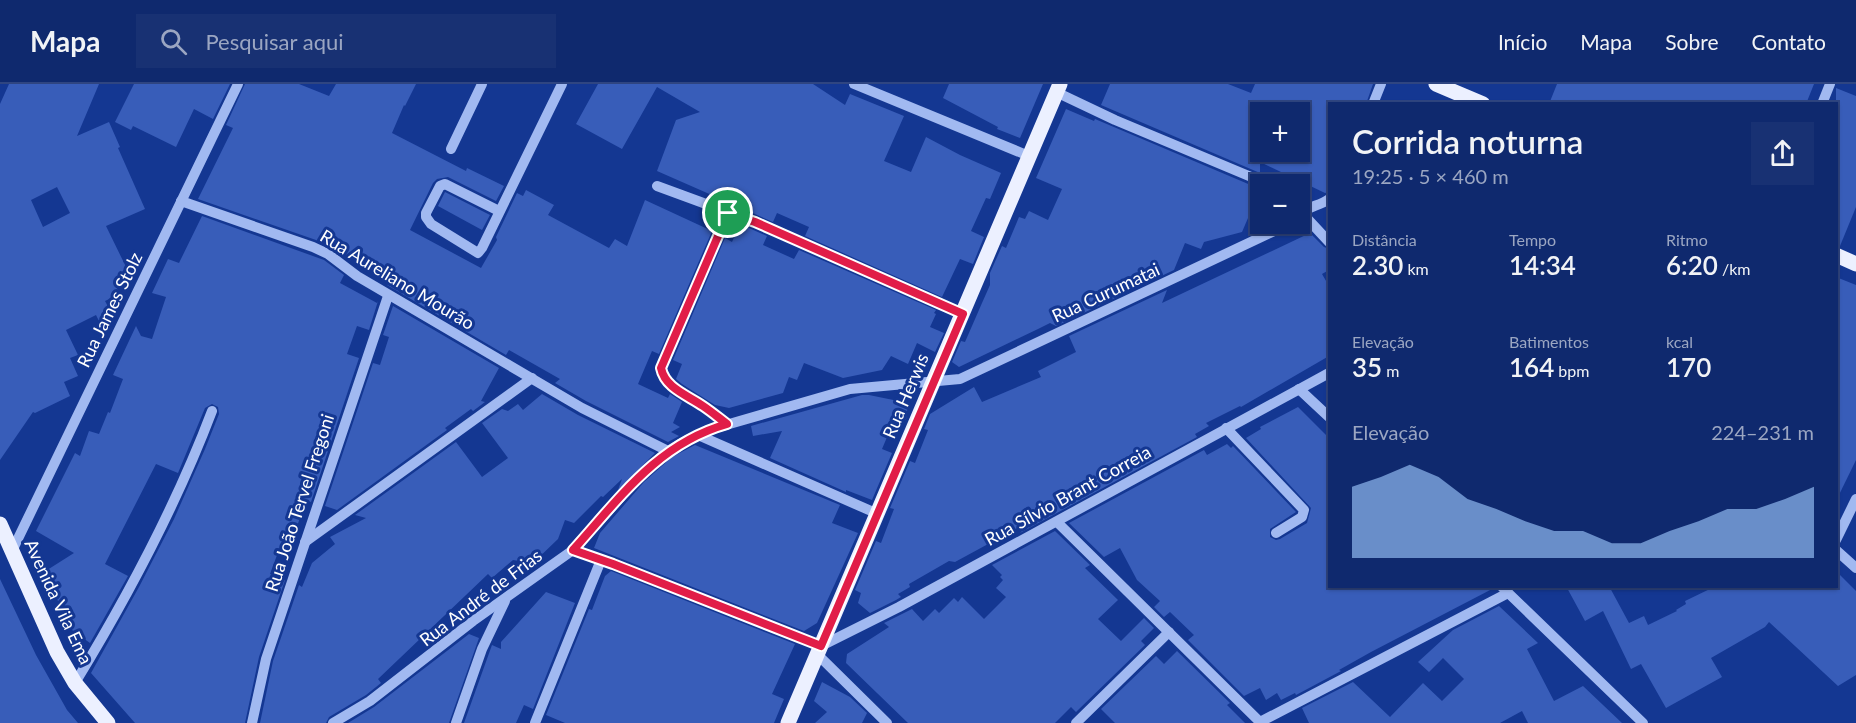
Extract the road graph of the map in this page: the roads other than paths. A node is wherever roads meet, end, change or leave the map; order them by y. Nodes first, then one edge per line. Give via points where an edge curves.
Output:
1 (238, 84) edge
2 (482, 84) edge
3 (562, 84) edge
4 (854, 84) edge
5 (1381, 84) edge
6 (1436, 84) edge
7 (1830, 84) edge
8 (1058, 88) edge
9 (1374, 102) edge
10 (1478, 102) edge
11 (1823, 102) edge
12 (451, 149) dead end
13 (1029, 156) junction
14 (1250, 176) edge
15 (657, 186) dead end
16 (1328, 200) edge
17 (181, 201) junction
18 (1310, 207) edge
19 (499, 212) junction
20 (728, 213) junction
21 (1310, 220) edge
22 (1268, 234) edge
23 (1328, 241) edge
24 (1838, 256) edge
25 (1856, 264) edge
26 (388, 296) junction
27 (963, 314) junction
28 (1328, 374) edge
29 (532, 378) junction
30 (934, 380) junction
31 (1299, 389) junction
32 (212, 411) dead end
33 (1328, 416) edge
34 (727, 424) junction
35 (1226, 428) junction
36 (698, 435) junction
37 (668, 451) junction
38 (1856, 499) edge
39 (878, 514) junction
40 (1057, 522) junction
41 (0, 524) edge
42 (1276, 533) dead end
43 (1838, 536) edge
44 (304, 542) junction
45 (573, 550) junction
46 (12, 551) junction
47 (1838, 552) edge
48 (601, 560) junction
49 (1856, 568) edge
50 (1505, 590) edge
51 (505, 600) junction
52 (1169, 632) junction
53 (819, 650) junction
54 (75, 683) junction
55 (1260, 722) edge
56 (108, 723) edge
57 (252, 723) edge
58 (333, 723) edge
59 (456, 723) edge
60 (535, 723) edge
61 (788, 723) edge
62 (887, 723) edge
63 (1076, 723) edge
64 (1643, 723) edge

1 - 17 street, Rua James Stolz
2 - 12 street
3 - 19 street
4 - 13 street
5 - 9 street
6 - 10 main road
7 - 11 street
8 - 13 main road, Rua Herwis
8 - 14 street via 1115,120
13 - 27 main road, Rua Herwis
15 - 20 street
16 - 18 street
17 - 26 street, Rua Aureliano Mourão via 313,246
17 - 46 street, Rua James Stolz
19 - 19 street via 445,184 440,186 426,217 478,253
20 - 27 street
20 - 34 street via 661,368 671,386
21 - 23 street
22 - 30 street, Rua Curumatai via 960,379
24 - 25 main road
26 - 29 street, Rua Aureliano Mourão
26 - 44 street, Rua João Tervel Fregoni
27 - 30 main road, Rua Herwis
28 - 31 street, Rua Sílvio Brant Correia
29 - 37 street, Rua Aureliano Mourão
29 - 44 street
30 - 34 street, Rua André de Frias via 850,389
30 - 39 main road, Rua Herwis
31 - 33 street
31 - 35 street, Rua Sílvio Brant Correia
32 - 54 street via 162,526
34 - 36 street, Rua André de Frias
35 - 40 street, Rua Sílvio Brant Correia
35 - 42 street via 1304,510 1302,517
36 - 37 street, Rua André de Frias
36 - 39 street
37 - 45 street, Rua André de Frias
38 - 43 street
39 - 53 main road, Rua Herwis
40 - 52 street
40 - 53 street, Rua Sílvio Brant Correia
41 - 46 main road, Avenida Vila Ema
44 - 57 street, Rua João Tervel Fregoni via 266,659
45 - 48 street
45 - 51 street, Rua André de Frias
46 - 54 main road, Avenida Vila Ema
47 - 49 street
48 - 53 street
48 - 60 street
50 - 55 street
50 - 64 street
51 - 58 street, Rua André de Frias via 370,702
51 - 59 street via 482,649
52 - 55 street
52 - 63 street
53 - 61 main road, Rua Herwis
53 - 62 street
54 - 56 main road, Avenida Vila Ema

